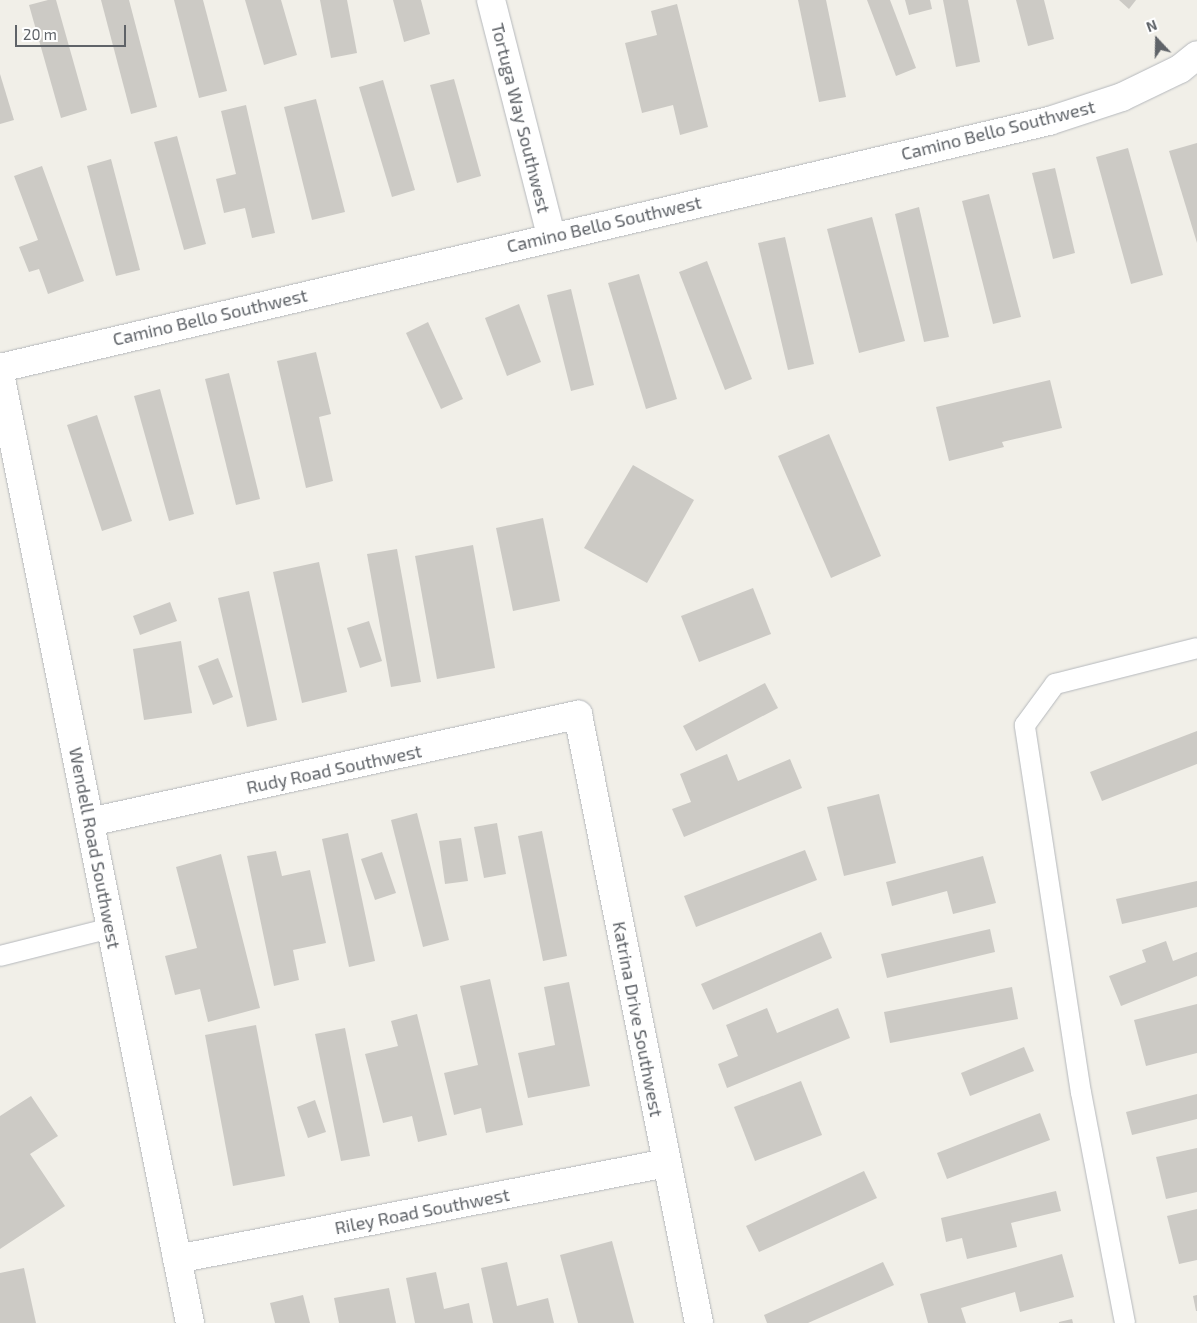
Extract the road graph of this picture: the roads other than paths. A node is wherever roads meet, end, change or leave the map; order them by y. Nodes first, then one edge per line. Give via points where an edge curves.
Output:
1 (490, 0) edge
2 (1197, 55) edge
3 (550, 236) junction
4 (0, 368) edge
5 (0, 374) edge
6 (1197, 648) edge
7 (578, 716) joint
8 (90, 822) junction
9 (111, 928) junction
10 (0, 956) edge
11 (666, 1163) junction
12 (177, 1259) junction
13 (190, 1323) edge
14 (698, 1323) edge
15 (1125, 1323) edge

1 - 3 street, Tortuga Way Southwest
2 - 3 street, Camino Bello Southwest via 1180,69 1122,98 1049,121
3 - 4 street, Camino Bello Southwest
5 - 8 street, Wendell Road Southwest
6 - 15 lane via 1055,684 1025,725 1081,1093
7 - 8 street, Rudy Road Southwest
7 - 11 street, Katrina Drive Southwest
8 - 9 street, Wendell Road Southwest
9 - 10 lane
9 - 12 street, Wendell Road Southwest
11 - 12 street, Riley Road Southwest
11 - 14 street, Katrina Drive Southwest
12 - 13 street, Wendell Road Southwest

